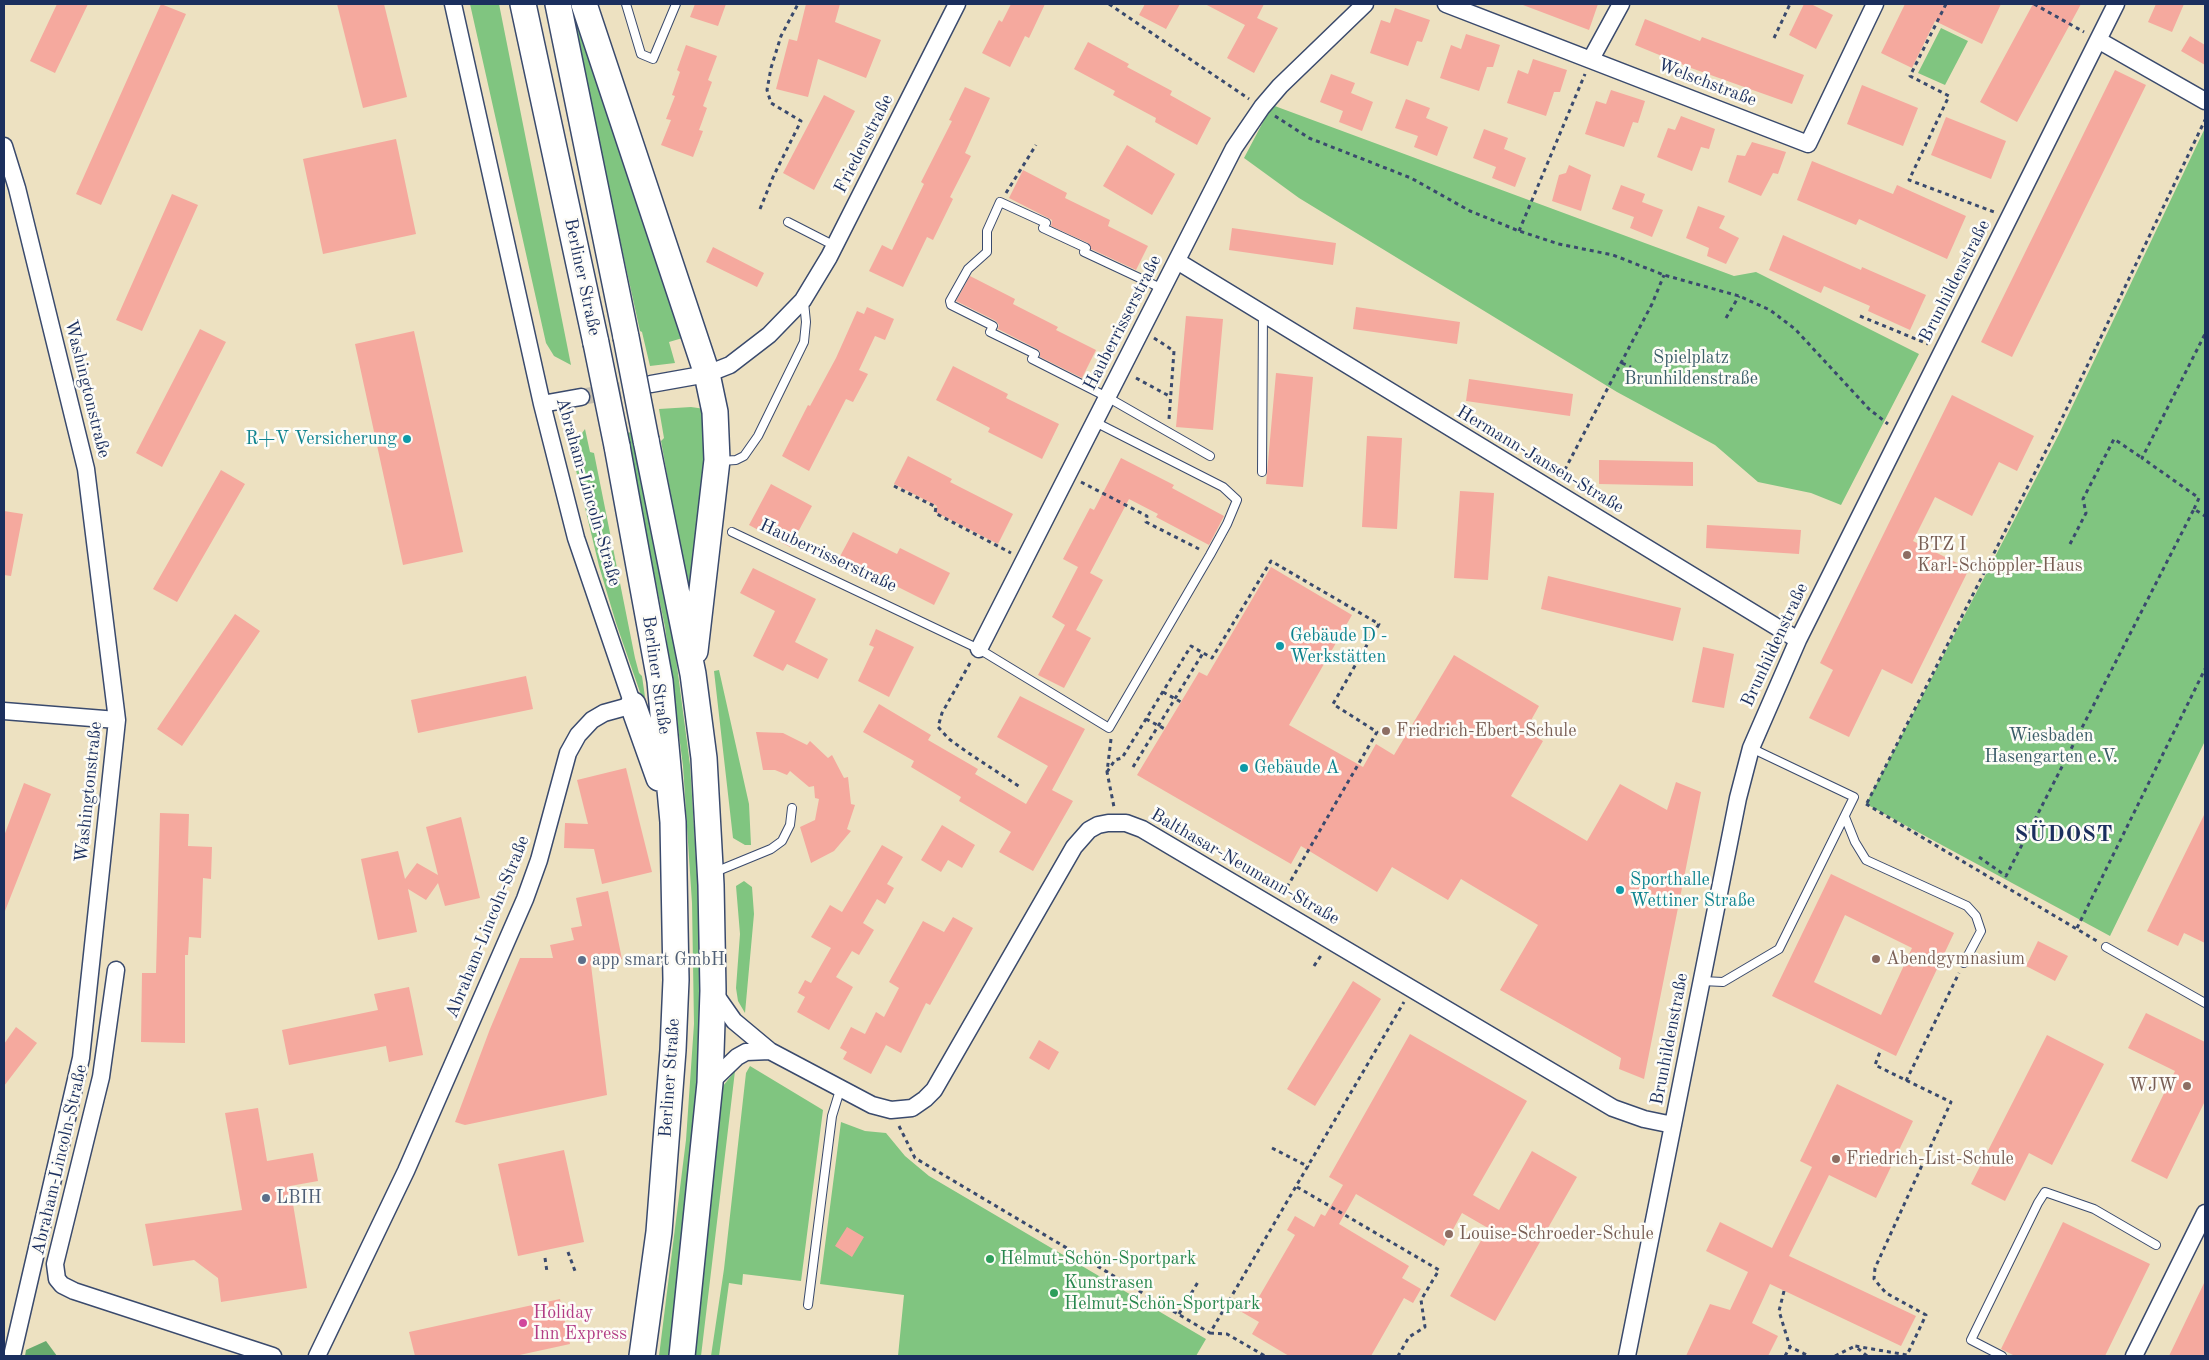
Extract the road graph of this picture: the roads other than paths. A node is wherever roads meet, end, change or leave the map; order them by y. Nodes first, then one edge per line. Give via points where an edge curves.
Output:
1 (453, 4) edge
2 (523, 4) edge
3 (558, 4) edge
4 (584, 4) edge
5 (626, 4) edge
6 (676, 4) edge
7 (957, 4) edge
8 (1365, 4) edge
9 (1446, 4) edge
10 (1621, 4) edge
11 (1875, 4) edge
12 (2116, 4) edge
13 (2098, 40) junction
14 (1591, 60) junction
15 (2205, 101) edge
16 (4, 146) edge
17 (788, 222) dead end
18 (835, 246) junction
19 (1177, 261) junction
20 (1163, 289) junction
21 (803, 300) junction
22 (1263, 313) junction
23 (707, 374) junction
24 (651, 384) tunnel mouth
25 (581, 397) tunnel mouth
26 (1107, 397) junction
27 (542, 404) junction
28 (1095, 422) junction
29 (1210, 456) dead end
30 (717, 460) junction
31 (1262, 472) dead end
32 (732, 532) dead end
33 (1798, 640) junction
34 (979, 649) junction
35 (693, 674) junction
36 (633, 705) junction
37 (4, 711) edge
38 (117, 720) junction
39 (1751, 748) junction
40 (792, 808) dead end
41 (1845, 818) junction
42 (673, 822) junction
43 (711, 873) junction
44 (2106, 946) road end
45 (1964, 963) road end
46 (116, 970) dead end
47 (1702, 981) junction
48 (713, 991) junction
49 (2205, 1002) edge
50 (770, 1051) junction
51 (710, 1083) junction
52 (840, 1090) junction
53 (1673, 1125) junction
54 (2205, 1213) edge
55 (2156, 1245) dead end
56 (808, 1305) dead end
57 (19, 1330) junction
58 (4, 1339) edge
59 (12, 1356) edge
60 (273, 1356) edge
61 (317, 1356) edge
62 (642, 1356) edge
63 (682, 1356) edge
64 (1627, 1356) edge
65 (2002, 1356) edge
66 (2134, 1356) edge

1 - 27 street, Abraham-Lincoln-Straße
2 - 42 main road, Berliner Straße, bridge via 596,343 660,682
3 - 35 main road, Berliner Straße, bridge
4 - 23 main road
5 - 6 lane via 641,54 653,59
7 - 18 street, Friedenstraße
8 - 19 street, Hauberrisserstraße via 1262,107 1234,148
9 - 14 street, Welschstraße
10 - 14 street
11 - 14 street, Welschstraße via 1808,144
12 - 13 street, Brunhildenstraße
13 - 15 street
13 - 33 street, Brunhildenstraße
16 - 38 street, Washingtonstraße via 86,469
17 - 18 lane
18 - 21 street, Friedenstraße
19 - 20 street, Hauberrisserstraße
19 - 22 street, Hermann-Jansen-Straße
20 - 26 street, Hauberrisserstraße
20 - 26 lane via 1084,252 1086,248 1043,228 1046,223 1000,202 987,231 987,252 968,269 950,301 951,305 993,326 990,332 1035,354 1032,359
21 - 23 street, Friedenstraße via 749,351 730,365
21 - 30 lane via 804,342 758,436 744,456 736,460
22 - 31 lane
22 - 33 street, Hermann-Jansen-Straße
23 - 24 street, Friedenstraße
23 - 30 main road via 715,412
25 - 27 street
26 - 28 street, Hauberrisserstraße
26 - 29 lane
27 - 36 street, Abraham-Lincoln-Straße via 576,538
28 - 34 street, Hauberrisserstraße
28 - 34 lane via 1223,487 1237,500 1227,524 1109,728
30 - 35 main road
32 - 34 lane, Hauberrisserstraße
33 - 39 street, Brunhildenstraße
35 - 43 main road, Berliner Straße via 704,758
36 - 42 main road
36 - 61 street, Abraham-Lincoln-Straße via 592,720 568,753 525,899 406,1171
37 - 38 street
38 - 57 street, Washingtonstraße via 81,1058
39 - 41 lane via 1854,797
39 - 47 street, Brunhildenstraße
40 - 43 lane via 790,825 782,841 772,849
41 - 45 lane via 1866,860 1967,906 1976,916 1981,931
41 - 47 lane via 1779,949 1723,982
42 - 62 main road, Berliner Straße via 676,980 672,1050 659,1232
43 - 48 main road, Berliner Straße
44 - 49 lane
46 - 60 street, Abraham-Lincoln-Straße via 101,1077 55,1264 57,1279 74,1291
47 - 53 street, Brunhildenstraße
48 - 50 street, Balthasar-Neumann-Straße via 734,1021
48 - 51 main road, Berliner Straße
50 - 51 street via 746,1052 730,1062
50 - 52 street, Balthasar-Neumann-Straße
51 - 63 main road, Berliner Straße
52 - 53 street, Balthasar-Neumann-Straße via 891,1110 912,1108 925,1099 934,1090 1074,847 1089,830 1108,822 1118,822 1142,829 1613,1108 1644,1120
52 - 56 lane via 832,1116
53 - 64 street, Brunhildenstraße
54 - 66 street
55 - 65 lane via 2094,1209 2045,1192 1971,1340
57 - 58 street
57 - 59 street, Washingtonstraße

